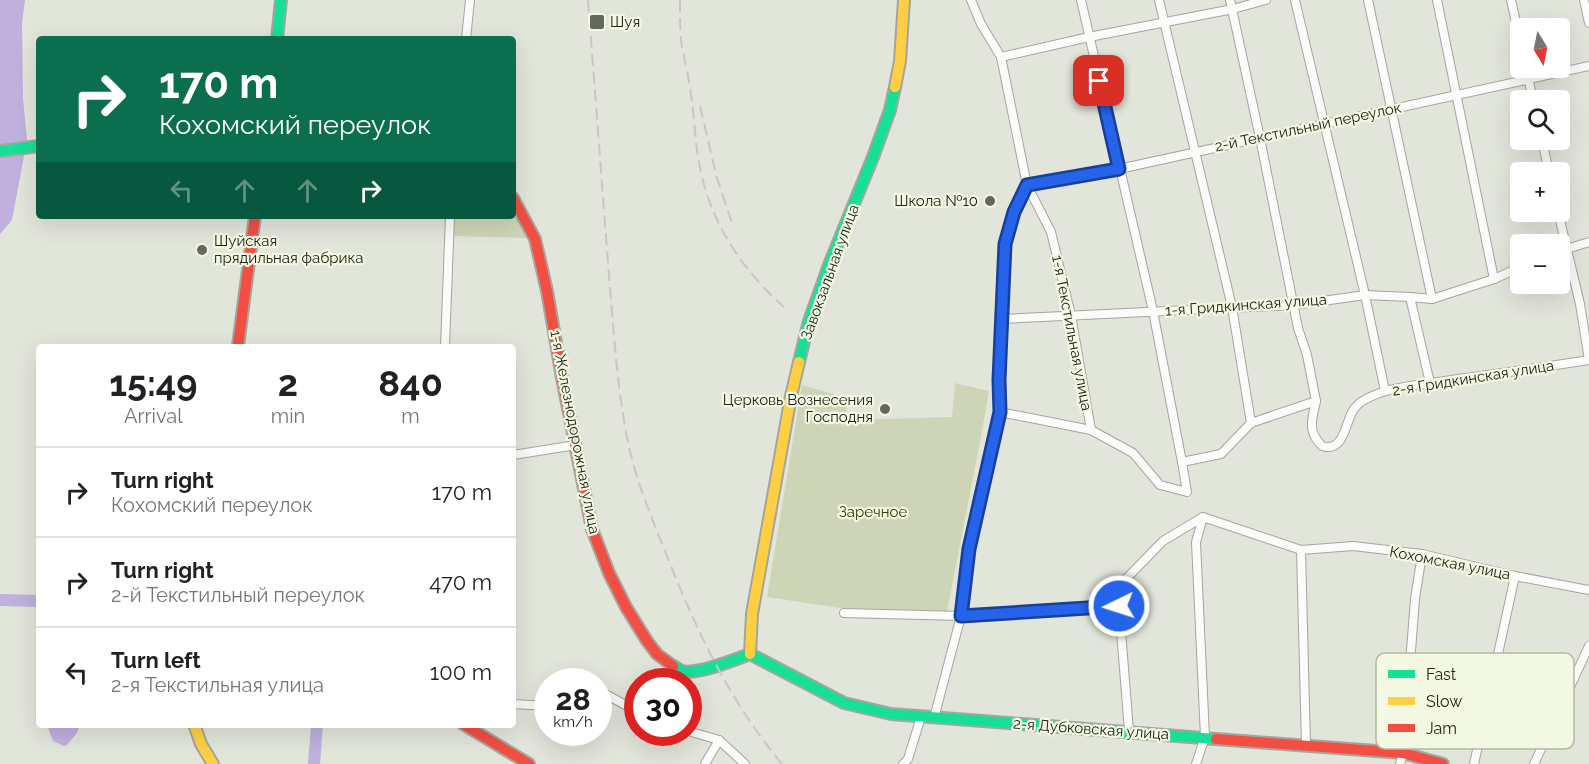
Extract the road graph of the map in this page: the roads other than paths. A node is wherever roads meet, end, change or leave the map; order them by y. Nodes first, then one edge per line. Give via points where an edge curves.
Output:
1 (281, 0) edge
2 (470, 0) edge
3 (904, 0) edge
4 (971, 0) edge
5 (1081, 0) edge
6 (1159, 0) edge
7 (1230, 0) edge
8 (1266, 0) edge
9 (1295, 0) edge
10 (1368, 0) edge
11 (1437, 0) edge
12 (1511, 0) edge
13 (1584, 0) edge
14 (1233, 9) junction
15 (1515, 18) edge
16 (1164, 22) junction
17 (1589, 23) edge
18 (277, 36) edge
19 (465, 36) edge
20 (1089, 37) junction
21 (1001, 57) junction
22 (1589, 66) edge
23 (1528, 79) junction
24 (1531, 90) edge
25 (1457, 95) junction
26 (1391, 110) junction
27 (1325, 124) junction
28 (1260, 138) junction
29 (36, 146) edge
30 (0, 151) edge
31 (1195, 151) junction
32 (1119, 169) junction
33 (1027, 185) junction
34 (516, 204) edge
35 (255, 219) edge
36 (450, 219) edge
37 (1589, 242) edge
38 (1570, 247) edge
39 (1510, 272) edge
40 (1570, 272) edge
41 (1494, 279) junction
42 (1365, 295) junction
43 (1410, 297) junction
44 (1432, 299) junction
45 (1294, 305) junction
46 (1232, 307) junction
47 (1153, 310) junction
48 (1071, 315) junction
49 (1002, 319) junction
50 (238, 344) edge
51 (446, 344) edge
52 (1589, 360) edge
53 (1430, 383) junction
54 (1385, 391) junction
55 (1316, 401) junction
56 (1000, 412) junction
57 (1251, 423) junction
58 (1091, 430) junction
59 (576, 445) junction
60 (516, 455) edge
61 (1182, 462) junction
62 (1203, 517) junction
63 (1301, 550) junction
64 (1422, 554) junction
65 (1515, 576) junction
66 (1589, 590) edge
67 (1119, 606) junction
68 (844, 613) dead end
69 (961, 616) junction
70 (1589, 646) edge
71 (1410, 653) edge
72 (1498, 653) edge
73 (750, 654) junction
74 (1574, 678) edge
75 (516, 704) edge
76 (534, 705) edge
77 (921, 717) junction
78 (934, 718) junction
79 (195, 728) edge
80 (470, 728) edge
81 (1129, 731) junction
82 (702, 735) edge
83 (1205, 737) junction
84 (719, 740) junction
85 (1306, 746) junction
86 (1477, 749) edge
87 (1541, 749) edge
88 (1401, 759) edge
89 (213, 764) edge
90 (529, 764) edge
91 (705, 764) edge
92 (745, 764) edge
93 (903, 764) edge
94 (1196, 764) edge
95 (1443, 764) edge
96 (1474, 764) edge
97 (1534, 764) edge

1 - 18 main road
2 - 19 street
3 - 73 main road, Завокзальная улица via 900,61 890,110 829,265 791,396 752,614
4 - 21 street, 1-я Текстильная улица
5 - 20 street
6 - 16 street
7 - 14 street
8 - 14 street
9 - 27 street
10 - 26 street
11 - 25 street
12 - 15 street
13 - 17 street
14 - 16 street
14 - 28 street
16 - 20 street
16 - 31 street
20 - 21 street
20 - 32 street
21 - 33 street, 1-я Текстильная улица
22 - 23 street, 2-й Текстильный переулок
23 - 24 street
23 - 25 street, 2-й Текстильный переулок
25 - 26 street, 2-й Текстильный переулок
25 - 41 street
26 - 27 street, 2-й Текстильный переулок
26 - 44 street
27 - 28 street, 2-й Текстильный переулок
27 - 42 street
28 - 31 street, 2-й Текстильный переулок
28 - 45 street
29 - 30 main road
31 - 32 street, 2-й Текстильный переулок
31 - 46 street
32 - 33 street, 2-й Текстильный переулок
32 - 47 street
33 - 48 street, 1-я Текстильная улица via 1051,232
33 - 49 street via 1005,244
34 - 59 main road, 1-я Железнодорожная улица via 535,239
35 - 50 main road
36 - 51 street
37 - 38 street
39 - 41 street, 1-я Гридкинская улица
40 - 52 street
41 - 44 street, 1-я Гридкинская улица
42 - 43 street, 1-я Гридкинская улица
42 - 45 street, 1-я Гридкинская улица
42 - 54 street
43 - 44 street, 1-я Гридкинская улица
43 - 53 street
45 - 46 street, 1-я Гридкинская улица
45 - 55 street
46 - 47 street, 1-я Гридкинская улица
46 - 57 street
47 - 48 street, 1-я Гридкинская улица
47 - 61 street
48 - 49 street, 1-я Гридкинская улица
48 - 58 street, 1-я Текстильная улица
49 - 56 street
52 - 53 street, 2-я Гридкинская улица
53 - 54 street, 2-я Гридкинская улица
54 - 55 street, 2-я Гридкинская улица via 1356,406 1344,435 1330,447 1322,446 1312,434
55 - 57 street
56 - 58 street
56 - 69 street via 969,549
57 - 61 street via 1221,454
58 - 61 street via 1133,453 1160,485 1187,492
59 - 60 street
59 - 73 main road, 1-я Железнодорожная улица via 592,529 609,573 626,608 657,654 683,671 716,666
62 - 63 street, Кохомская улица
62 - 67 street via 1163,541 1124,581
62 - 83 street via 1196,542
63 - 64 street, Кохомская улица via 1353,546
63 - 85 street
64 - 65 street, Кохомская улица
64 - 71 street
65 - 66 street, Кохомская улица
65 - 72 street
67 - 69 street
67 - 81 street
68 - 69 street
69 - 78 street
70 - 74 street
73 - 77 main road, 2-я Дубковская улица via 844,703
75 - 76 street
77 - 78 main road, 2-я Дубковская улица
77 - 93 street
78 - 81 main road, 2-я Дубковская улица
79 - 89 main road
80 - 90 main road
81 - 83 main road, 2-я Дубковская улица
82 - 84 street
83 - 85 main road, 2-я Дубковская улица
83 - 94 street
84 - 91 street
84 - 92 street
85 - 88 main road, 2-я Дубковская улица
86 - 96 street
87 - 97 street
88 - 95 main road, 2-я Дубковская улица

